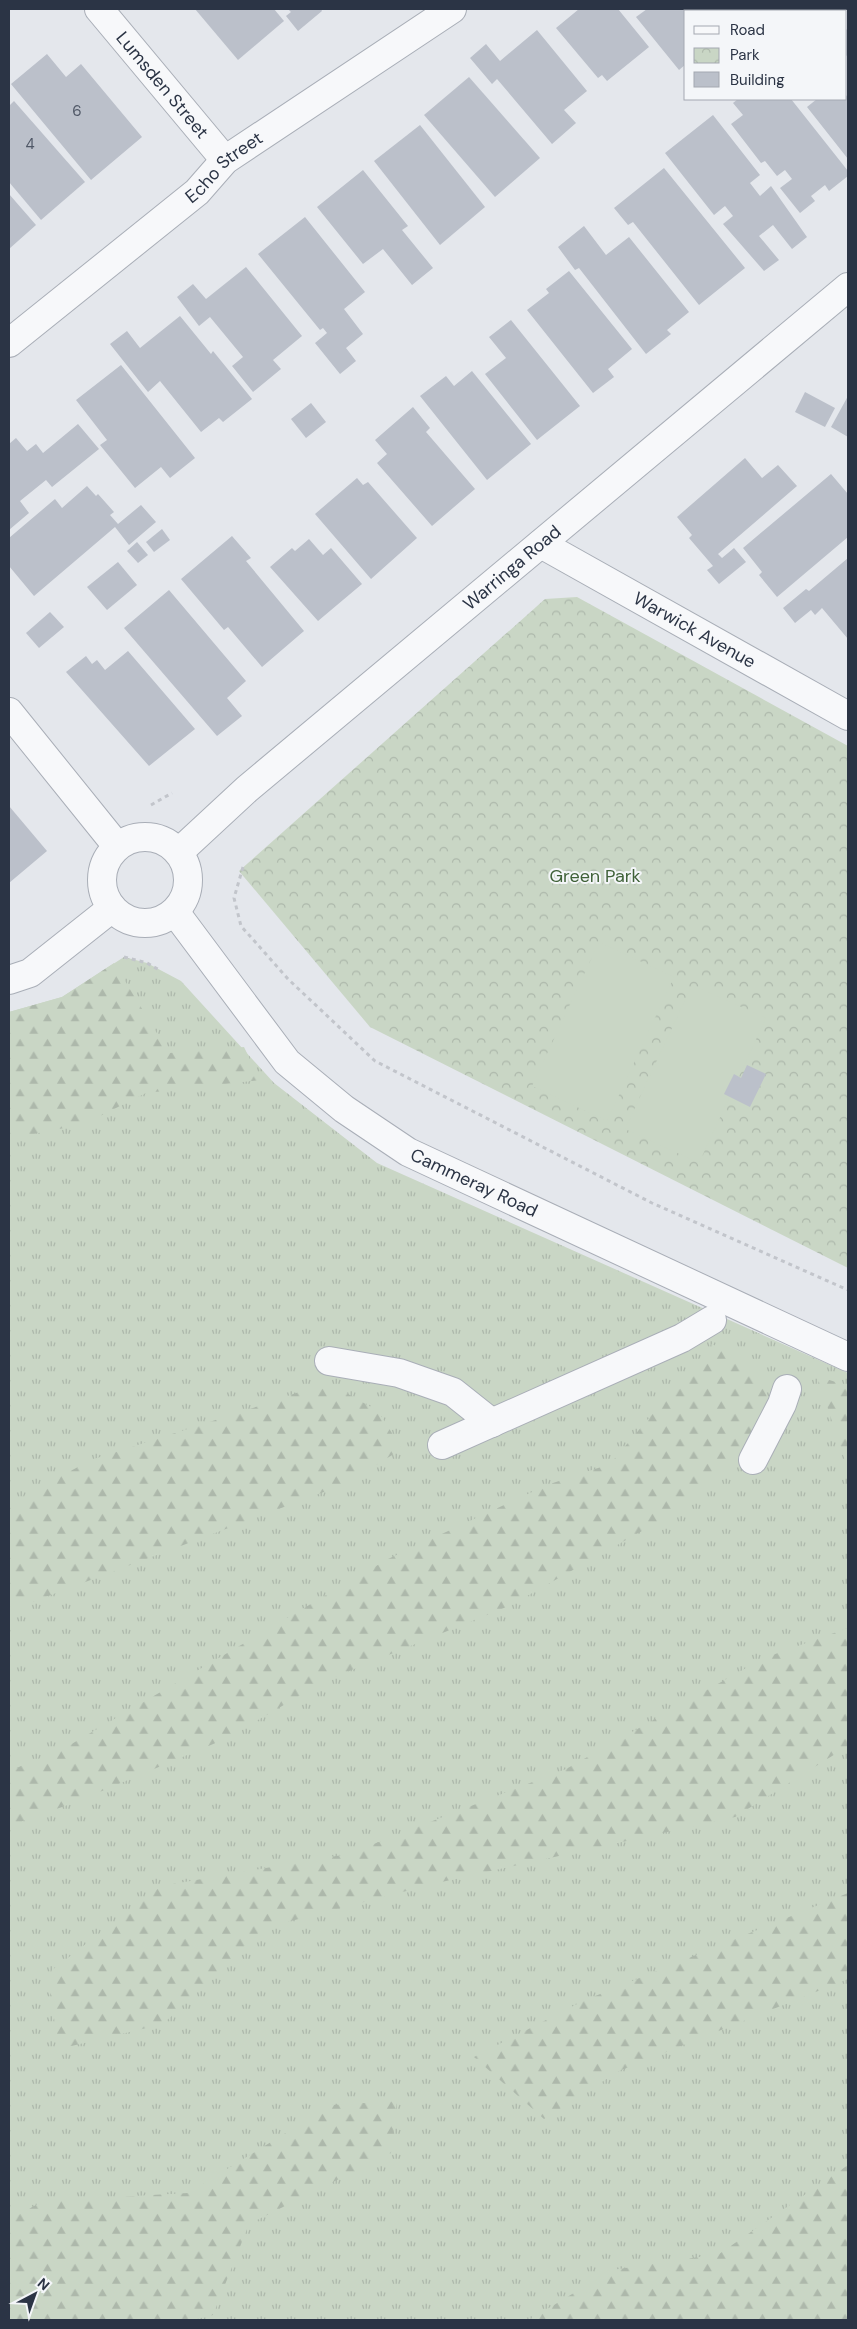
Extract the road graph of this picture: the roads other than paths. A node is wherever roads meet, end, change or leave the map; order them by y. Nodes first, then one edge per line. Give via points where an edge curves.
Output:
1 (99, 9) edge
2 (452, 9) edge
3 (225, 160) junction
4 (848, 287) edge
5 (9, 344) edge
6 (541, 544) junction
7 (9, 712) edge
8 (848, 716) edge
9 (118, 846) junction
10 (179, 852) junction
11 (112, 908) junction
12 (175, 912) junction
13 (9, 980) edge
14 (712, 1320) dead end
15 (848, 1357) edge
16 (328, 1361) dead end
17 (787, 1389) dead end
18 (492, 1423) junction
19 (442, 1445) dead end
20 (754, 1460) dead end

1 - 3 street, Lumsden Street
2 - 3 street, Echo Street
3 - 5 street, Echo Street via 197,192
4 - 6 street, Warringa Road
6 - 8 street, Warwick Avenue
6 - 10 street, Warringa Road via 248,789
7 - 9 street
9 - 10 street via 143,836 169,843
9 - 11 street via 108,856 101,882
10 - 12 street via 189,877 188,890
11 - 12 street via 123,917 150,924
11 - 13 street via 30,973
12 - 15 street, Cammeray Road via 287,1062 344,1109 408,1152
14 - 18 street via 682,1338
16 - 18 street via 398,1373 453,1392
17 - 20 street
18 - 19 street

